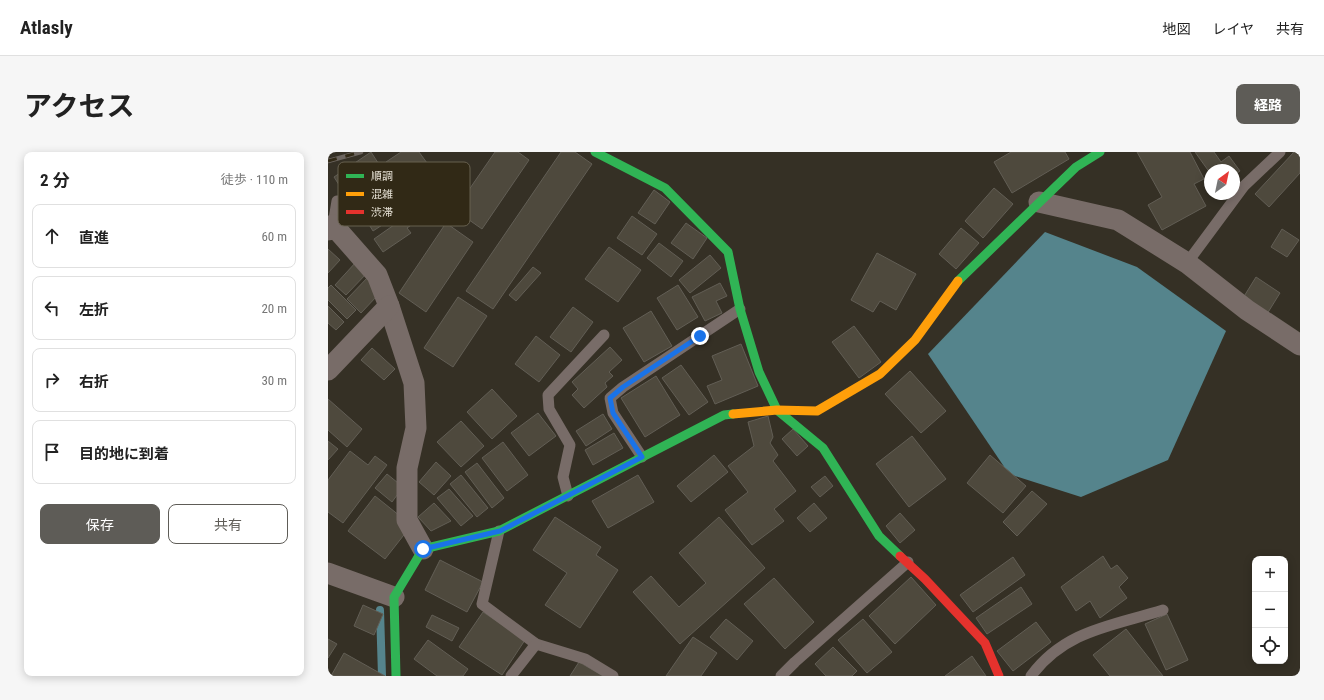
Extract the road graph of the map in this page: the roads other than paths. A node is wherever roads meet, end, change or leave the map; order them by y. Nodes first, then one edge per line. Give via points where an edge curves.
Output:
1 (595, 152) edge
2 (1100, 152) edge
3 (1280, 152) edge
4 (337, 201) dead end
5 (1039, 202) junction
6 (330, 228) edge
7 (1187, 263) junction
8 (390, 306) junction
9 (740, 309) junction
10 (604, 335) dead end
11 (1300, 345) edge
12 (328, 370) edge
13 (777, 410) junction
14 (642, 457) junction
15 (568, 496) junction
16 (500, 531) junction
17 (423, 549) junction
18 (908, 562) junction
19 (328, 573) edge
20 (394, 596) junction
21 (1163, 610) dead end
22 (536, 644) junction
23 (396, 676) edge
24 (511, 676) edge
25 (613, 676) edge
26 (781, 676) edge
27 (1000, 676) edge
28 (1031, 676) edge

1 - 9 street via 665,188 728,252
2 - 5 street via 1076,167
3 - 7 lane via 1244,186
4 - 6 lane
5 - 7 street via 1118,220
5 - 13 street via 962,276 915,340 880,374 817,411
6 - 8 street via 377,275
7 - 11 street via 1248,310
8 - 12 street
8 - 17 street via 414,383 416,428 407,468 407,520
9 - 13 street via 759,372
9 - 14 lane via 610,398 613,413
10 - 15 lane via 548,395 549,409 570,445 563,477
13 - 14 street via 724,415
13 - 18 street via 823,448 879,536
14 - 15 street
15 - 16 street
16 - 17 street
16 - 22 lane via 482,604
17 - 20 street
18 - 26 lane
18 - 27 street via 985,643
19 - 20 street
20 - 23 street
21 - 28 lane via 1113,626 1091,630 1061,645
22 - 24 lane
22 - 25 lane via 585,659

